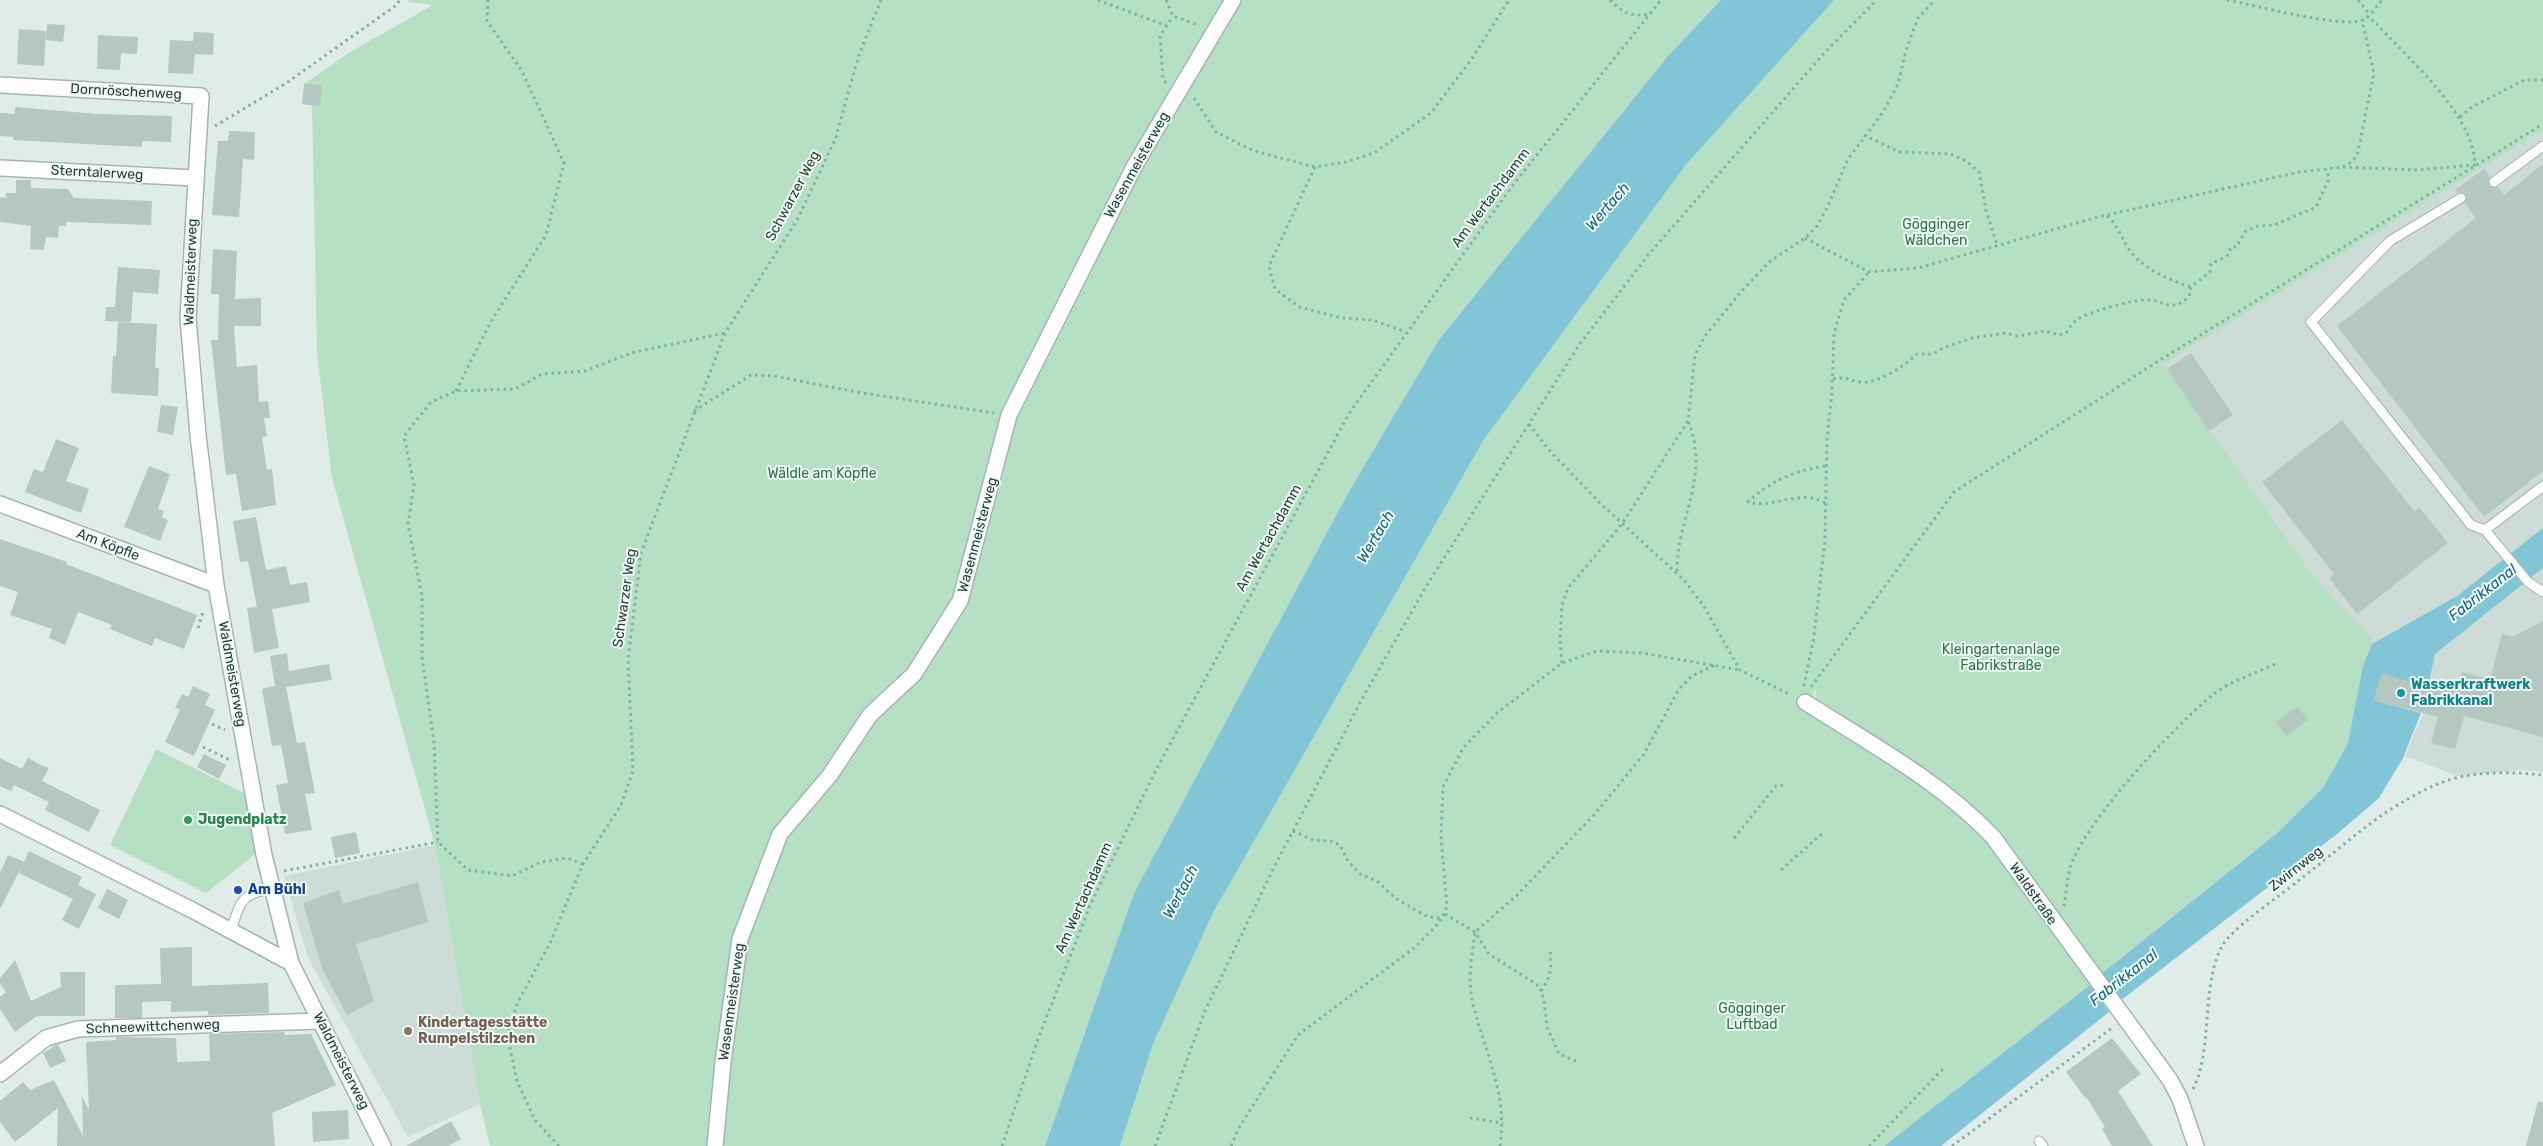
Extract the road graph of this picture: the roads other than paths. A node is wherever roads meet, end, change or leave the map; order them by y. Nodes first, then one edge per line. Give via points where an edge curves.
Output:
1 (1233, 0) edge
2 (0, 86) edge
3 (2543, 146) edge
4 (0, 168) edge
5 (195, 178) junction
6 (2494, 182) dead end
7 (2461, 198) dead end
8 (2543, 486) edge
9 (0, 504) edge
10 (2488, 534) junction
11 (216, 586) junction
12 (2543, 592) edge
13 (1805, 702) road end
14 (2, 819) edge
15 (272, 889) junction
16 (231, 930) junction
17 (291, 963) junction
18 (320, 1021) junction
19 (0, 1074) edge
20 (383, 1146) edge
21 (715, 1146) edge
22 (2196, 1146) edge

1 - 21 street, Wasenmeisterweg via 1135,166 1009,415 960,601 914,674 870,715 830,775 780,834 740,939
2 - 5 street, Dornröschenweg via 200,96
3 - 6 lane
4 - 5 street, Sterntalerweg
5 - 11 street, Waldmeisterweg via 188,318
7 - 10 lane via 2390,241 2311,322 2471,525
8 - 10 lane
9 - 11 street, Am Köpfle
10 - 12 lane via 2528,582
11 - 15 street, Waldmeisterweg
13 - 22 street, Waldstraße via 1933,785 1972,815 1992,836 2170,1080 2182,1102
14 - 16 street
15 - 16 lane via 255,891 240,903
15 - 17 street, Waldmeisterweg
16 - 17 street
17 - 18 street, Waldmeisterweg
18 - 19 street, Schneewittchenweg via 78,1029 46,1038
18 - 20 street, Waldmeisterweg

